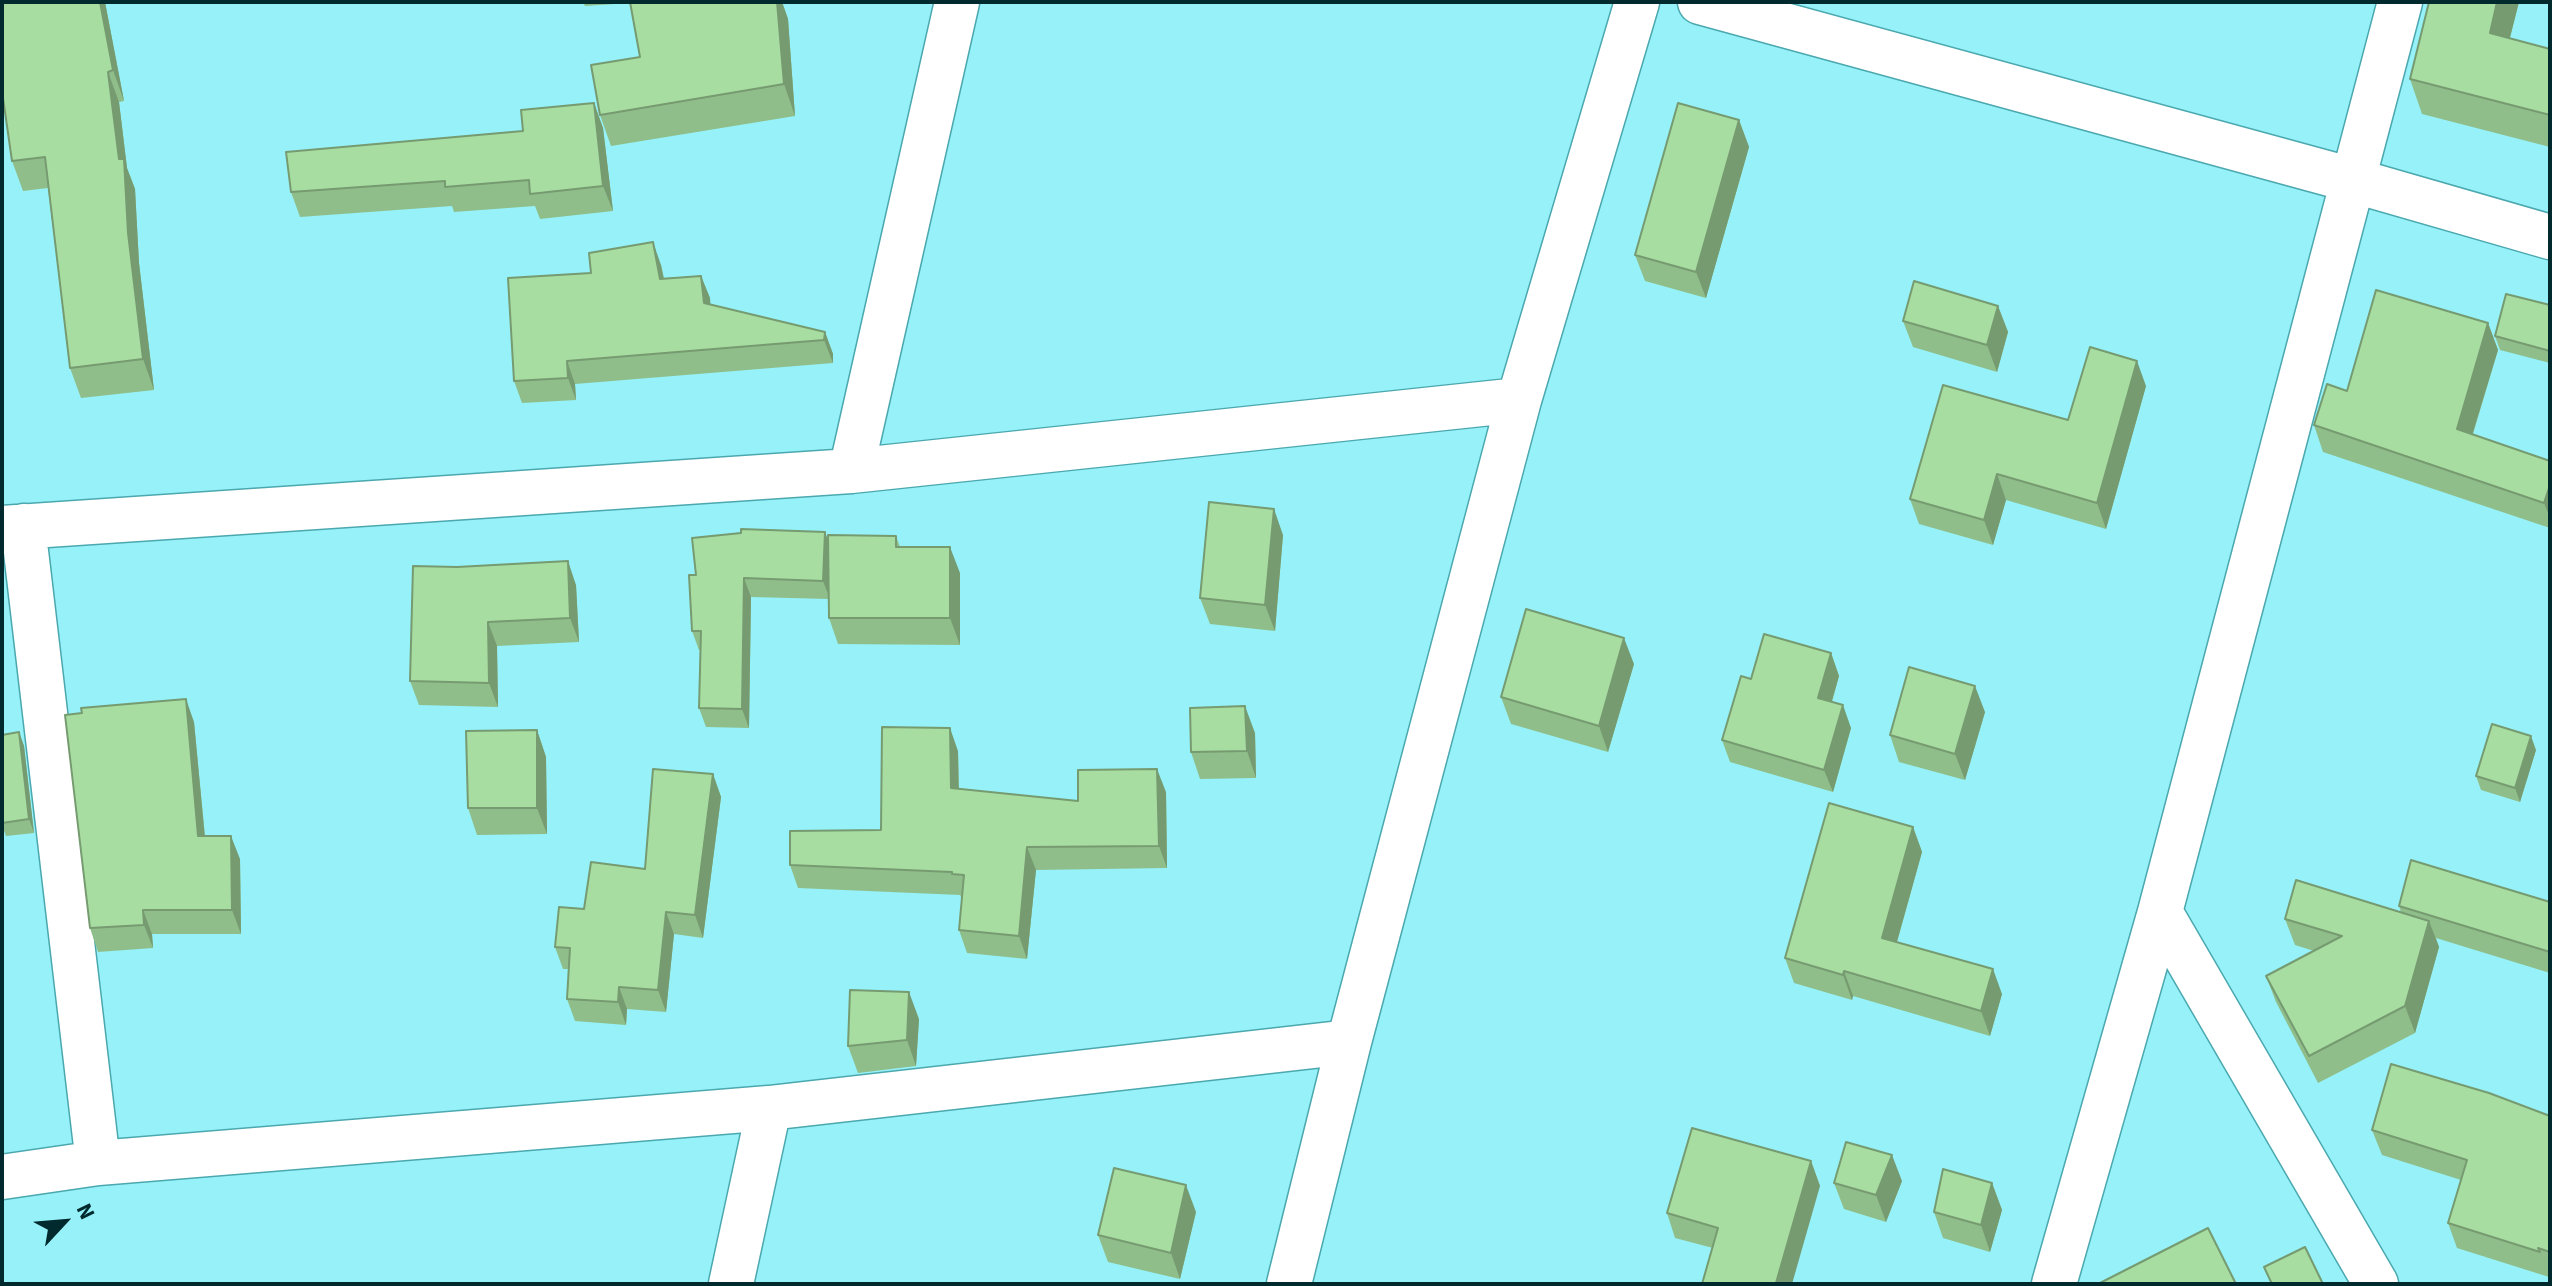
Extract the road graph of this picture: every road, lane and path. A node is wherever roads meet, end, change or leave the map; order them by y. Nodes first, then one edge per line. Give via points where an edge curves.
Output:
1 (957, 2) edge
2 (1637, 2) edge
3 (1700, 2) edge
4 (2400, 2) edge
5 (2352, 180) junction
6 (2550, 237) edge
7 (1519, 400) junction
8 (851, 471) junction
9 (12, 527) edge
10 (2160, 912) junction
11 (1349, 1042) junction
12 (769, 1108) junction
13 (98, 1163) junction
14 (2, 1177) edge
15 (731, 1284) edge
16 (1289, 1284) edge
17 (2054, 1284) edge
18 (2376, 1284) edge

1 - 8 street
2 - 7 street
3 - 5 street
4 - 5 street
5 - 6 street
5 - 10 street
7 - 8 street
7 - 11 street
8 - 9 street
9 - 13 street
10 - 17 street
10 - 18 street
11 - 12 street
11 - 16 street
12 - 13 street
12 - 15 street
13 - 14 street

